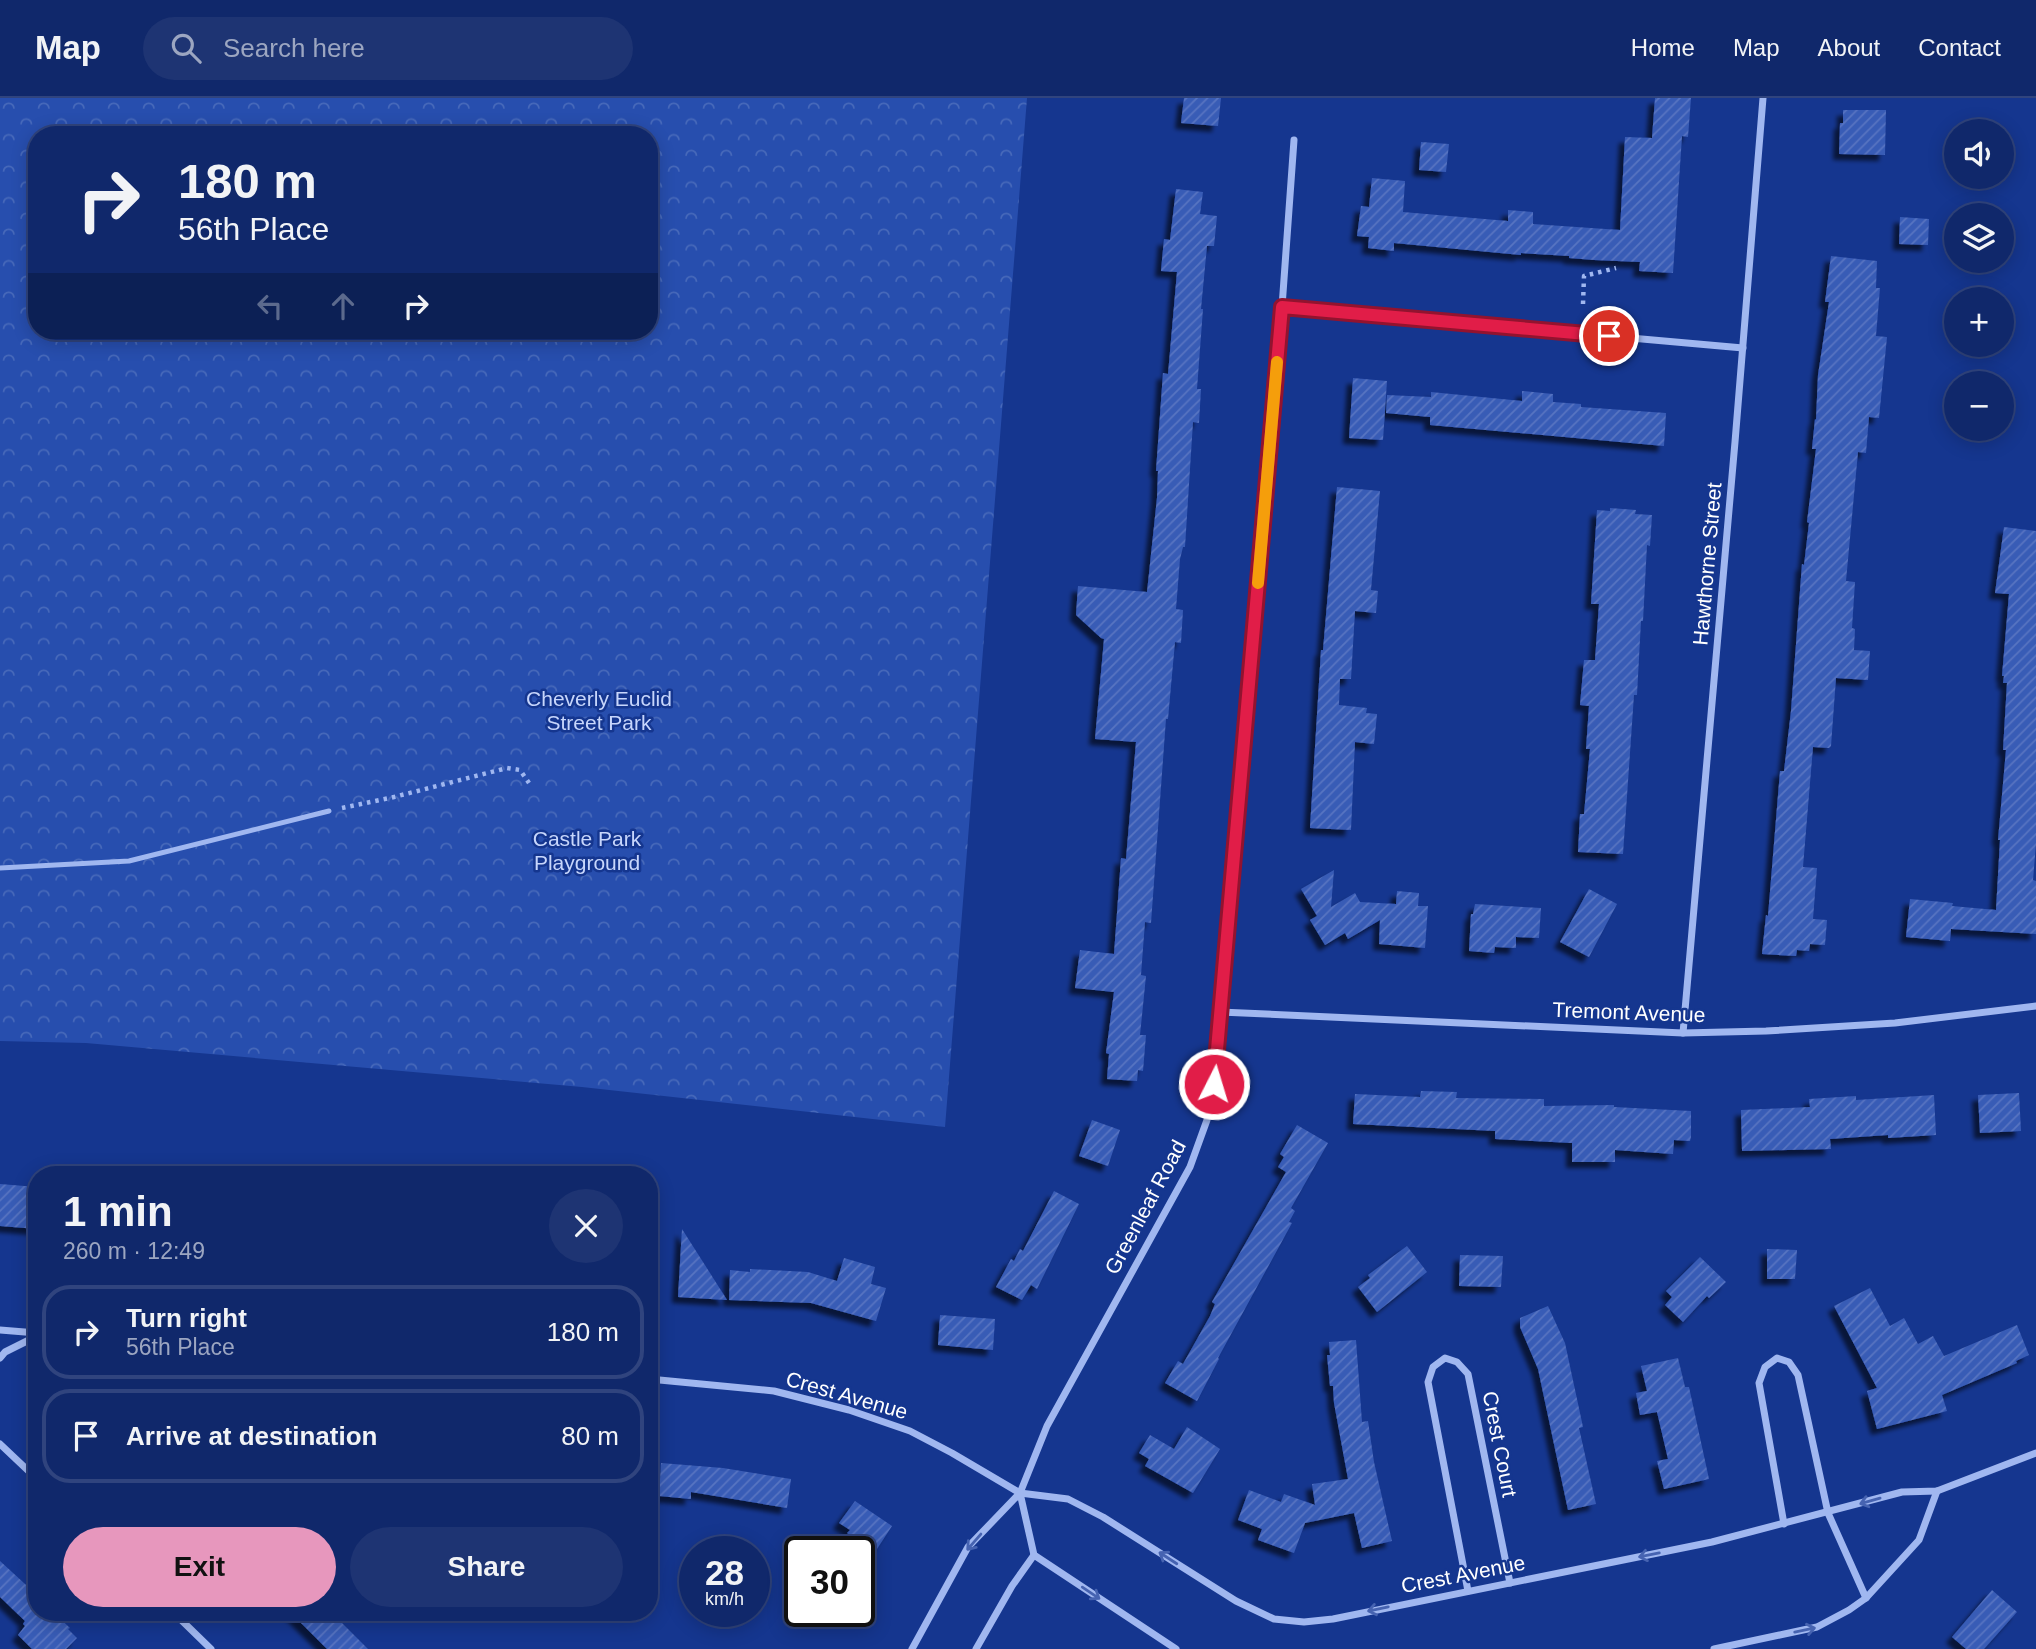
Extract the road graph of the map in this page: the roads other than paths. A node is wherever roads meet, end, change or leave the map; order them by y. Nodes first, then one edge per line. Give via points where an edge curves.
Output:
1 (1763, 98) edge
2 (1294, 140) dead end
3 (1282, 307) junction
4 (1743, 348) junction
5 (330, 811) road end
6 (0, 868) edge
7 (2036, 1006) edge
8 (1220, 1012) junction
9 (1683, 1033) junction
10 (0, 1330) edge
11 (28, 1333) edge
12 (28, 1339) edge
13 (0, 1358) edge
14 (658, 1380) edge
15 (0, 1444) edge
16 (2036, 1452) edge
17 (28, 1470) edge
18 (1937, 1491) junction
19 (1020, 1493) junction
20 (1828, 1513) junction
21 (1784, 1524) junction
22 (1034, 1555) junction
23 (1510, 1583) junction
24 (1468, 1591) junction
25 (1866, 1598) junction
26 (182, 1621) edge
27 (211, 1649) edge
28 (912, 1649) edge
29 (976, 1649) edge
30 (1176, 1649) edge
31 (1714, 1649) edge

1 - 4 street, Hawthorne Street
2 - 3 street, Greenleaf Road
3 - 4 street
3 - 8 street, Greenleaf Road
4 - 9 street, Hawthorne Street
5 - 6 lane via 129,861
7 - 9 street, Tremont Avenue via 1895,1023
8 - 9 street, Tremont Avenue
8 - 19 street, Greenleaf Road via 1214,1084 1190,1167 1047,1426
10 - 11 street
12 - 13 street
14 - 19 street, Crest Avenue via 774,1391 849,1410 910,1431
15 - 17 street
16 - 18 street, Crest Avenue
18 -> 20 street, Crest Avenue via 1902,1492
18 - 25 street via 1919,1540
19 - 22 street
24 -> 19 street, Crest Avenue via 1324,1620 1274,1619 1236,1601 1068,1499
19 -> 28 street, Greenleaf Road via 968,1547
20 - 21 street, Crest Avenue
20 - 21 street via 1798,1375 1789,1362 1777,1358 1765,1367 1759,1383
20 - 25 street
21 -> 23 street, Crest Avenue
22 - 29 street
22 -> 30 street
23 - 24 street, Crest Avenue
23 - 24 street, Crest Court via 1468,1374 1457,1362 1445,1358 1433,1367 1428,1382
31 -> 25 street via 1817,1627
26 - 27 street

